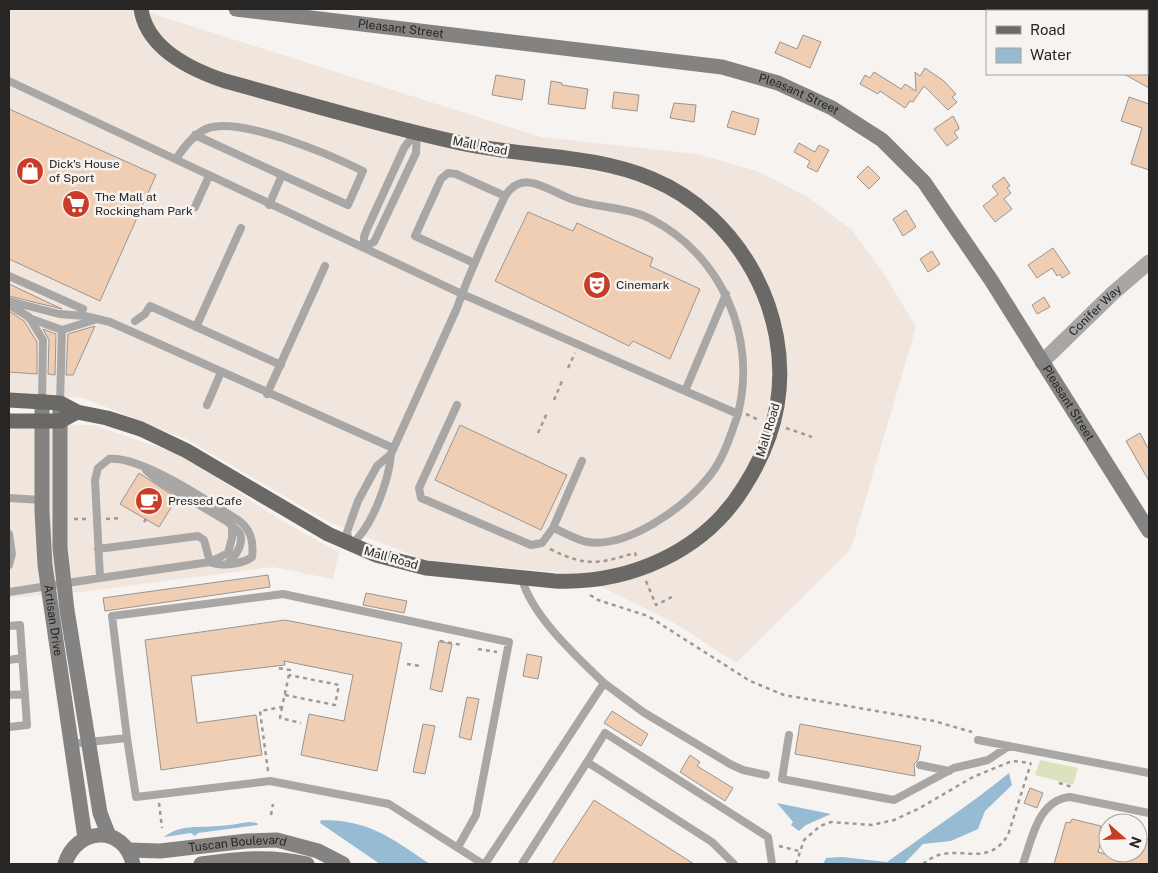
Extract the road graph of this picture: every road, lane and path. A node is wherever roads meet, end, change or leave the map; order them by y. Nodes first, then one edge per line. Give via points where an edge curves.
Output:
1 (141, 9) edge
2 (236, 9) edge
3 (9, 82) edge
4 (417, 132) junction
5 (195, 135) junction
6 (176, 158) junction
7 (282, 175) junction
8 (209, 176) junction
9 (504, 196) junction
10 (269, 205) junction
11 (195, 207) dead end
12 (241, 228) dead end
13 (364, 247) junction
14 (1149, 262) edge
15 (474, 263) junction
16 (325, 266) dead end
17 (9, 276) edge
18 (462, 294) junction
19 (726, 294) junction
20 (9, 303) edge
21 (83, 309) dead end
22 (59, 314) junction
23 (29, 318) junction
24 (94, 320) junction
25 (135, 321) dead end
26 (196, 327) junction
27 (62, 330) junction
28 (575, 353) dead end
29 (1042, 362) junction
30 (280, 365) junction
31 (568, 368) dead end
32 (222, 372) junction
33 (562, 380) dead end
34 (685, 391) junction
35 (267, 394) junction
36 (9, 400) edge
37 (554, 400) dead end
38 (42, 401) junction
39 (60, 402) junction
40 (207, 405) dead end
41 (456, 405) dead end
42 (76, 412) junction
43 (547, 413) dead end
44 (741, 413) junction
45 (9, 421) edge
46 (41, 421) junction
47 (60, 421) junction
48 (763, 422) dead end
49 (784, 428) dead end
50 (538, 433) dead end
51 (812, 437) dead end
52 (392, 451) junction
53 (582, 461) dead end
54 (143, 468) junction
55 (9, 498) edge
56 (42, 500) junction
57 (120, 518) dead end
58 (67, 519) dead end
59 (88, 519) dead end
60 (102, 519) dead end
61 (232, 526) junction
62 (553, 528) junction
63 (1149, 531) edge
64 (9, 534) edge
65 (542, 544) junction
66 (350, 545) junction
67 (98, 549) junction
68 (638, 560) dead end
69 (210, 562) junction
70 (228, 563) junction
71 (9, 564) edge
72 (100, 578) junction
73 (522, 578) junction
74 (646, 581) dead end
75 (64, 583) junction
76 (48, 587) junction
77 (9, 592) edge
78 (590, 595) dead end
79 (672, 596) dead end
80 (9, 626) edge
81 (440, 640) dead end
82 (462, 645) dead end
83 (478, 649) dead end
84 (500, 653) dead end
85 (22, 658) junction
86 (9, 660) edge
87 (407, 664) dead end
88 (420, 666) dead end
89 (278, 668) dead end
90 (289, 675) junction
91 (604, 683) junction
92 (25, 694) junction
93 (9, 695) edge
94 (285, 695) junction
95 (282, 707) junction
96 (301, 723) dead end
97 (9, 727) edge
98 (789, 735) dead end
99 (128, 738) junction
100 (978, 740) joint
101 (88, 741) junction
102 (70, 744) junction
103 (1009, 746) junction
104 (1035, 751) junction
105 (586, 762) junction
106 (920, 765) dead end
107 (949, 771) junction
108 (268, 773) dead end
109 (1149, 773) edge
110 (766, 775) dead end
111 (1058, 783) dead end
112 (1072, 787) dead end
113 (159, 803) dead end
114 (273, 804) dead end
115 (1149, 813) edge
116 (271, 815) dead end
117 (162, 828) dead end
118 (109, 836) junction
119 (85, 838) junction
120 (776, 845) dead end
121 (458, 847) junction
122 (128, 850) junction
123 (799, 851) dead end
124 (65, 864) edge
125 (133, 864) edge
126 (201, 864) edge
127 (307, 864) edge
128 (343, 864) edge
129 (484, 864) edge
130 (522, 864) edge
131 (734, 864) edge
132 (772, 864) edge
133 (923, 864) edge
134 (1023, 864) edge

1 - 4 main road, Mall Road via 142,17 163,46 198,72
2 - 29 main road, Pleasant Street via 692,62 750,74 806,95 882,140 924,182
3 - 6 lane
4 - 13 lane via 404,148 364,237
4 - 13 lane via 416,153 374,242
4 - 73 main road, Mall Road via 469,145 617,168 671,188 699,207 737,246 758,279 776,334 779,391 768,441 740,494 717,521 674,554 627,574 576,582
5 - 6 lane
5 - 7 lane
5 - 7 lane via 219,125 232,126 303,144 363,170 348,205
6 - 8 lane
7 - 10 lane
8 - 10 lane
8 - 11 lane
9 - 15 lane
9 - 15 lane via 448,173 441,178 415,236
9 - 19 lane via 511,186 527,181 573,200 631,211 650,219 685,242
10 - 13 lane
12 - 26 lane
13 - 18 lane
14 - 29 street, Conifer Way
15 - 18 lane
16 - 30 lane
17 - 21 lane
18 - 34 lane
18 - 52 lane
19 - 34 lane
19 - 44 lane via 743,350
20 - 22 lane
20 - 23 lane
22 - 24 lane
22 - 27 lane
23 - 27 lane
23 - 38 lane via 43,340
24 - 27 lane
24 - 32 lane via 110,322
25 - 26 lane via 150,306
26 - 30 lane
27 - 39 lane
28 - 31 path
29 - 63 main road, Pleasant Street
30 - 35 lane
32 - 35 lane
32 - 40 lane
33 - 37 path
34 - 44 lane
35 - 52 lane
36 - 38 main road, Mall Road
38 - 39 main road, Mall Road
38 - 46 main road, Artisan Drive
39 - 42 main road, Mall Road
39 - 47 main road, Artisan Drive
41 - 65 lane via 419,488 421,498 531,545
42 - 47 main road
42 - 66 main road, Mall Road via 127,424 159,437
43 - 50 path
44 - 48 path
44 - 62 lane via 727,447 708,479 663,518 615,540 600,542 588,542
45 - 46 main road
46 - 47 main road
46 - 56 main road, Artisan Drive
47 - 75 main road, Artisan Drive via 58,510
49 - 51 path
52 - 66 lane via 390,471 375,508 361,537
52 - 66 lane via 377,466 358,501 347,532
53 - 62 lane
54 - 61 lane
54 - 67 lane via 122,459 104,461 98,468 95,480
54 - 70 lane via 161,474 245,525 251,538 252,557
55 - 56 lane
56 - 76 main road, Artisan Drive
57 - 60 path
58 - 59 path
61 - 69 lane via 228,553
61 - 70 lane via 241,539 238,552
62 - 65 lane
64 - 71 lane via 12,554
65 - 68 path via 587,563 601,563 635,553
66 - 73 main road, Mall Road via 408,565
67 - 69 lane via 198,536 208,547
67 - 72 lane
69 - 70 lane via 216,565
69 - 72 lane
72 - 75 lane
73 - 91 lane via 526,594 537,609
74 - 79 path via 656,605
75 - 76 lane
75 - 101 main road, Artisan Drive
76 - 77 lane
76 - 102 main road, Artisan Drive
78 - 100 path via 648,616 750,681 784,695 952,725 977,734
80 - 85 lane via 20,625
81 - 82 path
83 - 84 path
85 - 86 lane
85 - 92 lane
87 - 88 path
89 - 90 path via 290,670
90 - 94 path
90 - 94 path via 340,685 335,705
91 - 110 lane via 643,712 730,764
91 - 129 lane
92 - 93 lane
92 - 97 lane via 26,725
94 - 95 path
95 - 96 path via 280,718
95 - 108 path via 260,712
98 - 107 lane via 782,779 894,800
99 - 101 lane
99 - 121 lane via 136,797 270,781 389,804
99 - 121 lane via 112,616 283,594 509,642 476,815
100 - 103 lane
101 - 102 lane
101 - 118 main road, Artisan Drive via 100,813
102 - 119 main road, Artisan Drive
103 - 104 lane
103 - 107 lane via 988,760
104 - 109 lane
104 - 133 path via 1003,845 976,857 939,854
105 - 130 lane
105 - 131 lane via 712,842
105 - 132 lane via 605,733 768,837
106 - 107 lane
111 - 112 path
113 - 117 path
114 - 116 path
115 - 134 lane via 1062,798 1053,802 1039,819
118 - 119 main road
118 - 122 main road
119 - 124 main road via 72,849
120 - 123 path
121 - 129 lane
122 - 125 main road
122 - 128 main road, Tuscan Boulevard via 277,840 318,851
126 - 127 main road, Tuscan Boulevard via 255,858

